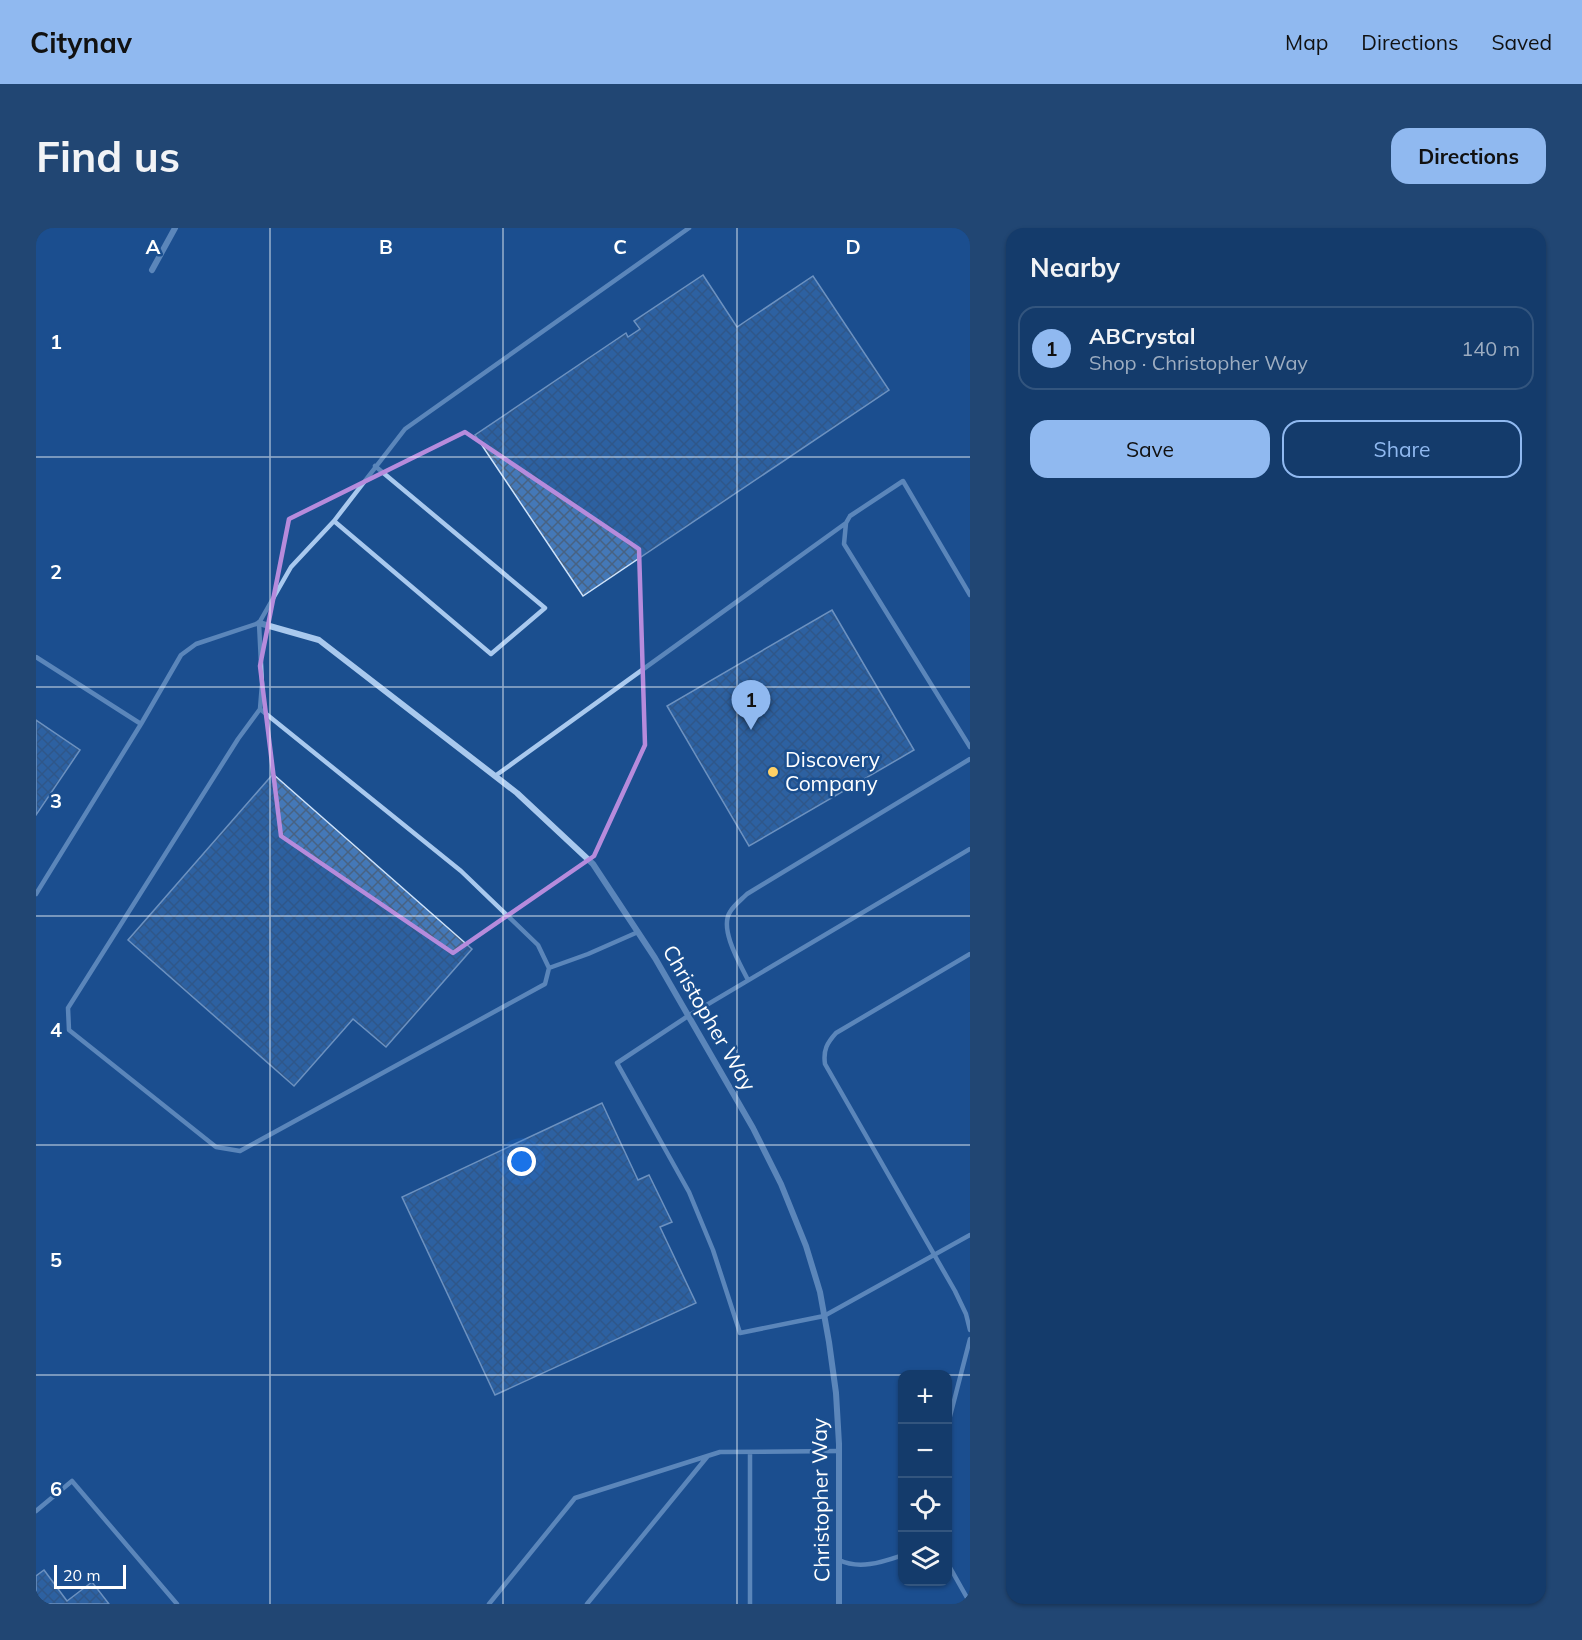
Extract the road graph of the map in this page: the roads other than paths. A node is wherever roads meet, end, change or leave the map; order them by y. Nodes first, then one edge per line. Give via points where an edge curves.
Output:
1 (175, 228) edge
2 (689, 228) edge
3 (152, 270) dead end
4 (375, 466) junction
5 (334, 521) junction
6 (846, 523) junction
7 (970, 595) edge
8 (259, 623) junction
9 (36, 657) edge
10 (260, 709) junction
11 (141, 724) junction
12 (970, 747) edge
13 (970, 759) edge
14 (495, 776) junction
15 (970, 849) edge
16 (36, 894) edge
17 (638, 932) junction
18 (970, 954) edge
19 (549, 968) junction
20 (748, 980) junction
21 (688, 1016) junction
22 (970, 1235) edge
23 (935, 1256) junction
24 (968, 1311) edge
25 (824, 1316) junction
26 (970, 1330) edge
27 (970, 1339) edge
28 (952, 1409) edge
29 (839, 1451) junction
30 (750, 1452) junction
31 (708, 1456) junction
32 (36, 1511) edge
33 (898, 1557) edge
34 (839, 1560) junction
35 (952, 1571) edge
36 (970, 1603) edge
37 (177, 1604) edge
38 (489, 1604) edge
39 (587, 1604) edge
40 (750, 1604) edge
41 (839, 1604) edge

1 - 3 street
2 - 4 lane via 405,429
4 - 5 lane
4 - 5 lane via 545,608 491,654
5 - 8 lane via 291,567
6 - 7 lane via 850,516 903,481
6 - 12 lane via 844,544
6 - 14 lane
8 - 10 lane
8 - 11 lane via 196,644 181,655
8 - 14 street, Christopher Way via 319,640
9 - 11 lane
10 - 19 lane via 461,871 538,945
10 - 19 lane via 68,1008 69,1030 216,1147 240,1151 545,984
11 - 16 lane
13 - 20 lane via 747,894 728,913 727,927 732,949
14 - 17 street, Christopher Way via 593,864
15 - 20 lane
17 - 19 lane
17 - 21 street, Christopher Way
18 - 23 lane via 836,1033 823,1054 825,1064
20 - 21 lane
21 - 25 street, Christopher Way via 781,1184 806,1246
21 - 25 lane via 616,1063 689,1192 740,1334
22 - 23 lane
23 - 24 lane
23 - 25 lane
24 - 26 lane
25 - 29 street, Christopher Way via 836,1393
27 - 28 lane
29 - 30 lane
29 - 34 street, Christopher Way
30 - 31 lane
30 - 40 lane
31 - 38 lane via 575,1498
31 - 39 lane
32 - 37 lane via 72,1481
33 - 34 lane via 851,1566
34 - 41 street, Christopher Way
35 - 36 lane

